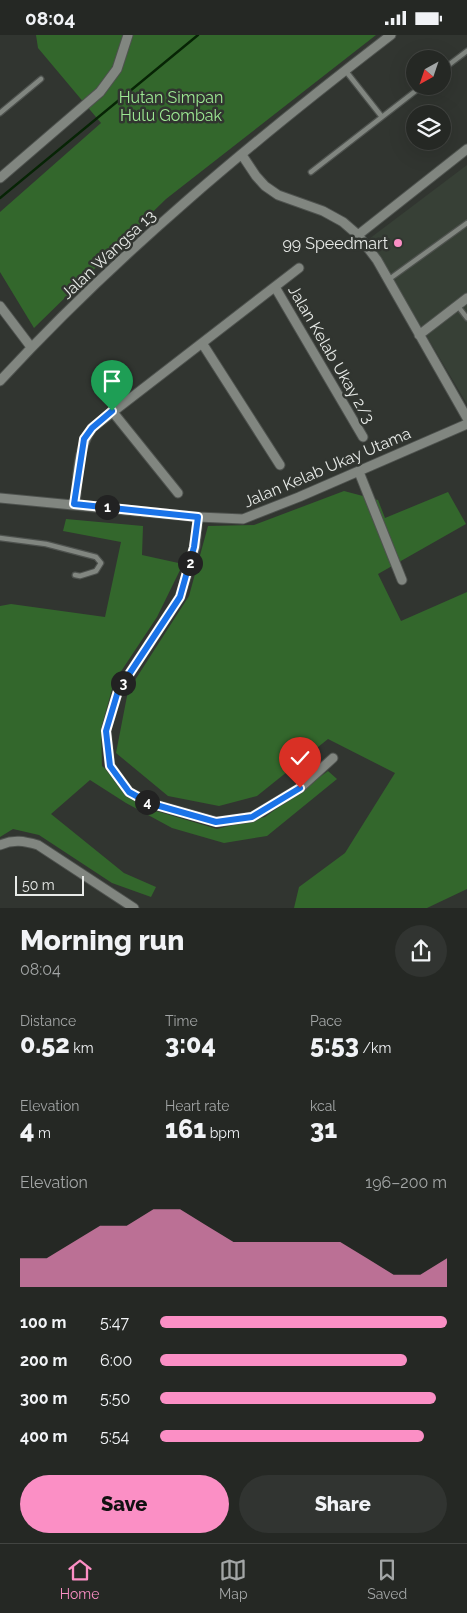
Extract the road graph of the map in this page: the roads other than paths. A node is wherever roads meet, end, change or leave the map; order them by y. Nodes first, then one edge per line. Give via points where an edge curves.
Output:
1 (128, 35) edge
2 (391, 35) edge
3 (467, 51) edge
4 (451, 63) edge
5 (345, 70) junction
6 (41, 79) dead end
7 (410, 95) edge
8 (0, 113) edge
9 (382, 117) junction
10 (467, 149) edge
11 (242, 155) junction
12 (311, 172) dead end
13 (0, 178) edge
14 (467, 223) edge
15 (358, 235) junction
16 (299, 268) dead end
17 (388, 280) junction
18 (275, 287) junction
19 (467, 298) edge
20 (457, 305) junction
21 (0, 306) edge
22 (467, 318) edge
23 (419, 335) junction
24 (202, 343) junction
25 (31, 347) junction
26 (0, 381) edge
27 (112, 411) junction
28 (467, 418) edge
29 (467, 424) edge
30 (363, 437) dead end
31 (280, 465) dead end
32 (359, 471) junction
33 (178, 493) dead end
34 (0, 499) edge
35 (74, 504) junction
36 (198, 517) junction
37 (0, 538) edge
38 (75, 575) dead end
39 (402, 580) dead end
40 (332, 758) dead end
41 (0, 845) edge
42 (134, 908) edge

1 - 13 street via 117,69 100,92
2 - 5 street, Jalan Wangsa 13
3 - 4 lane
5 - 9 lane
5 - 11 street, Jalan Wangsa 13
6 - 8 lane
7 - 9 lane
9 - 12 lane
10 - 15 street
11 - 15 street via 256,177 278,195 322,211
11 - 25 street, Jalan Wangsa 13 via 96,283
14 - 17 lane
15 - 17 street
16 - 18 street
17 - 23 street
18 - 24 street
18 - 30 street, Jalan Kelab Ukay 2/3
19 - 20 street
20 - 22 lane
20 - 23 street
21 - 25 street
23 - 28 street
24 - 27 street
24 - 31 street
25 - 26 street, Jalan Wangsa 13
27 - 33 street
27 - 35 street via 84,439
29 - 32 street, Jalan Kelab Ukay Utama
32 - 36 street, Jalan Kelab Ukay Utama via 244,519
32 - 39 street
34 - 35 street, Jalan Kelab Ukay Utama
35 - 36 street, Jalan Kelab Ukay Utama
36 - 40 street via 194,547 180,597 118,691 106,731 110,766 129,792 149,803 216,822 252,817 300,788
37 - 38 lane via 63,548 96,557 100,563 96,571
41 - 42 street via 20,840 38,845

